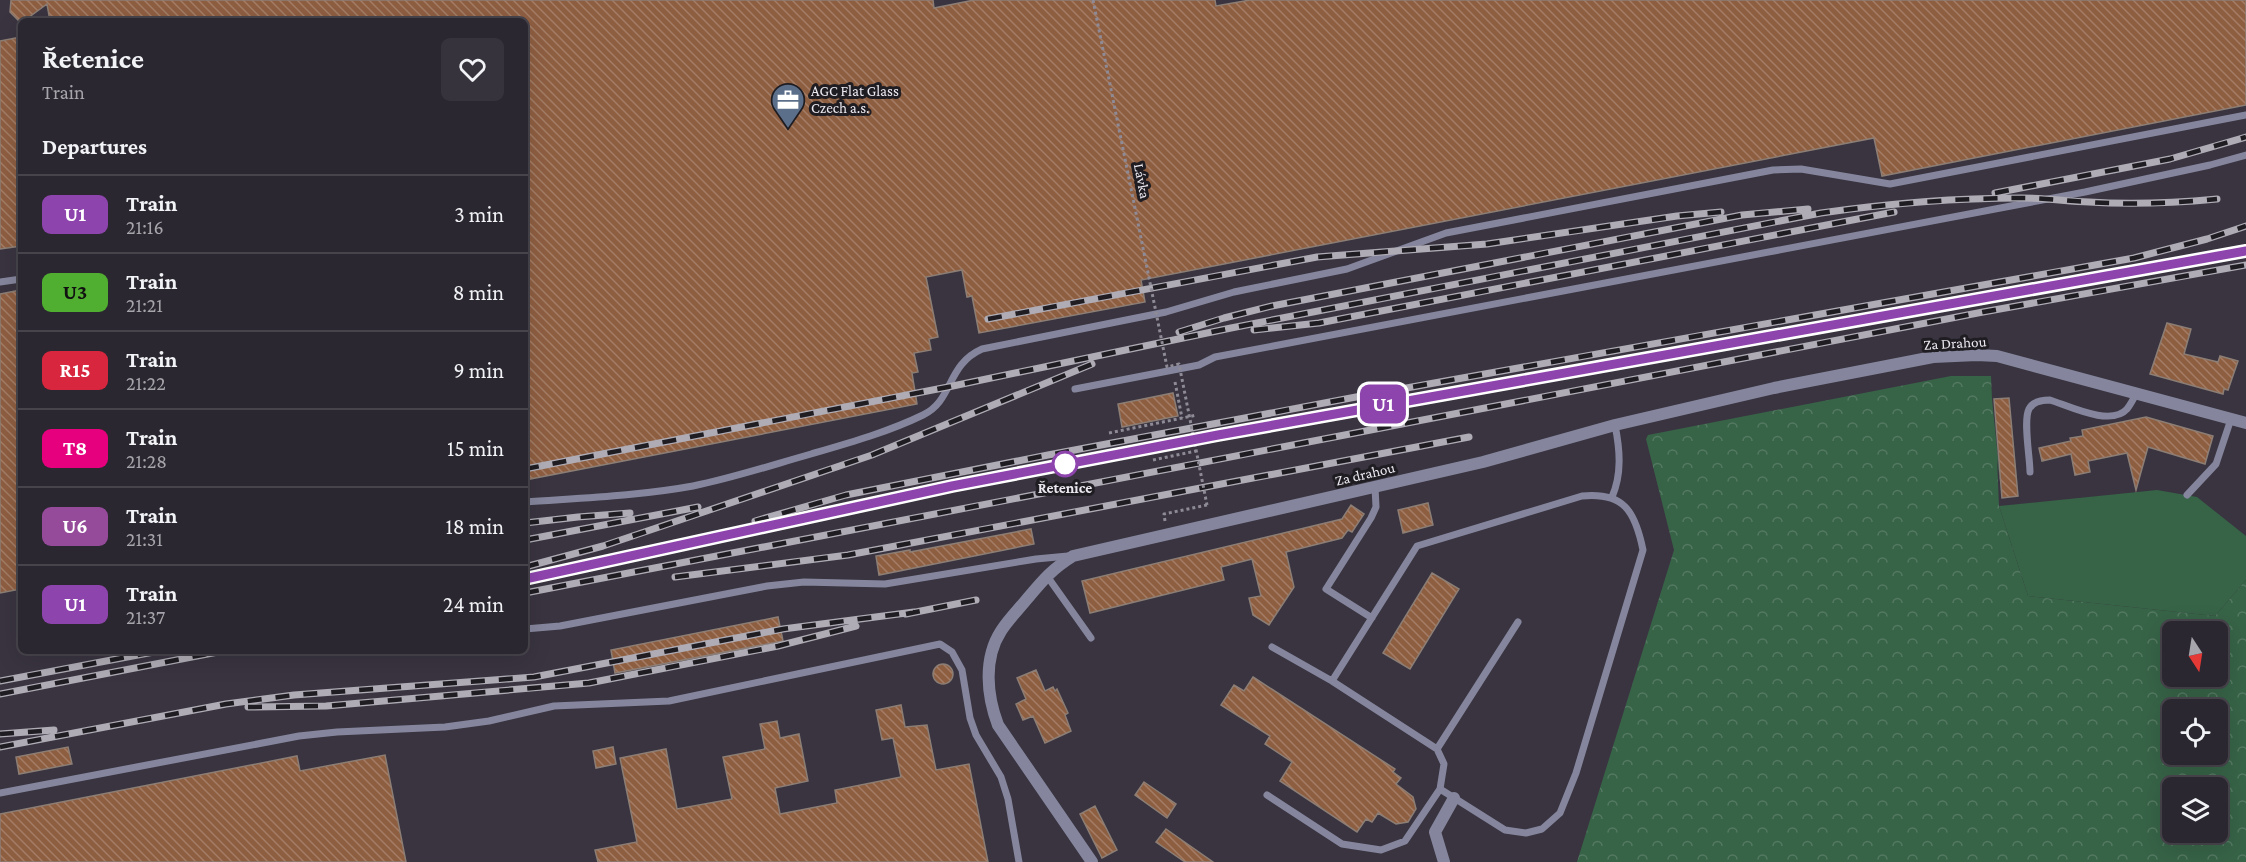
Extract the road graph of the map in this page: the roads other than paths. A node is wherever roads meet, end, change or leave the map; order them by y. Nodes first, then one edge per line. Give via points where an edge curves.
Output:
1 (2246, 115) edge
2 (2246, 154) edge
3 (18, 279) edge
4 (0, 282) edge
5 (1075, 388) dead end
6 (2137, 392) junction
7 (1662, 414) joint
8 (2231, 419) junction
9 (2246, 423) edge
10 (1615, 425) junction
11 (2030, 472) dead end
12 (1375, 487) junction
13 (2187, 495) dead end
14 (1612, 497) junction
15 (528, 502) edge
16 (1074, 556) junction
17 (1047, 576) junction
18 (1372, 618) junction
19 (1518, 622) dead end
20 (528, 629) edge
21 (1091, 638) dead end
22 (1272, 647) dead end
23 (1332, 681) junction
24 (1437, 749) junction
25 (1440, 789) junction
26 (0, 794) edge
27 (1267, 795) dead end
28 (1454, 798) junction
29 (1019, 862) edge
30 (1092, 862) edge
31 (1444, 862) edge

1 - 15 lane via 1890,184 1788,168 1446,233 1347,269 1234,292 1166,312 982,349 964,360 940,402 924,415 869,437 749,473 691,486
2 - 5 lane via 2085,192 1215,357 1199,365
3 - 4 lane
6 - 7 street, Za Drahou via 1997,356 1956,355 1774,388
6 - 8 street, Za Drahou
6 - 11 lane via 2128,408 2112,416 2098,416 2050,400 2032,405 2027,416
7 - 10 street, Za drahou
8 - 9 street, Za Drahou
8 - 13 lane via 2216,464
10 - 12 street, Za drahou
10 - 14 lane via 1619,481
12 - 16 street, Za drahou
12 - 18 lane via 1376,507 1371,518 1326,589
14 - 18 lane via 1582,496 1418,546
14 - 28 lane via 1625,506 1638,524 1643,549 1576,773 1560,813 1542,830 1526,833 1505,830
16 - 17 street
16 - 20 lane via 885,584 804,582 767,586
17 - 21 lane
17 - 30 street via 999,633 989,664 990,695 1005,737
18 - 23 lane
19 - 24 lane
22 - 23 lane
23 - 24 lane
24 - 25 lane via 1444,764
25 - 27 lane via 1405,841 1381,850 1342,844
25 - 28 lane
26 - 29 lane via 299,736 445,728 554,706 669,701 940,644 952,652 962,670 976,735 1001,777
28 - 31 street via 1435,832

